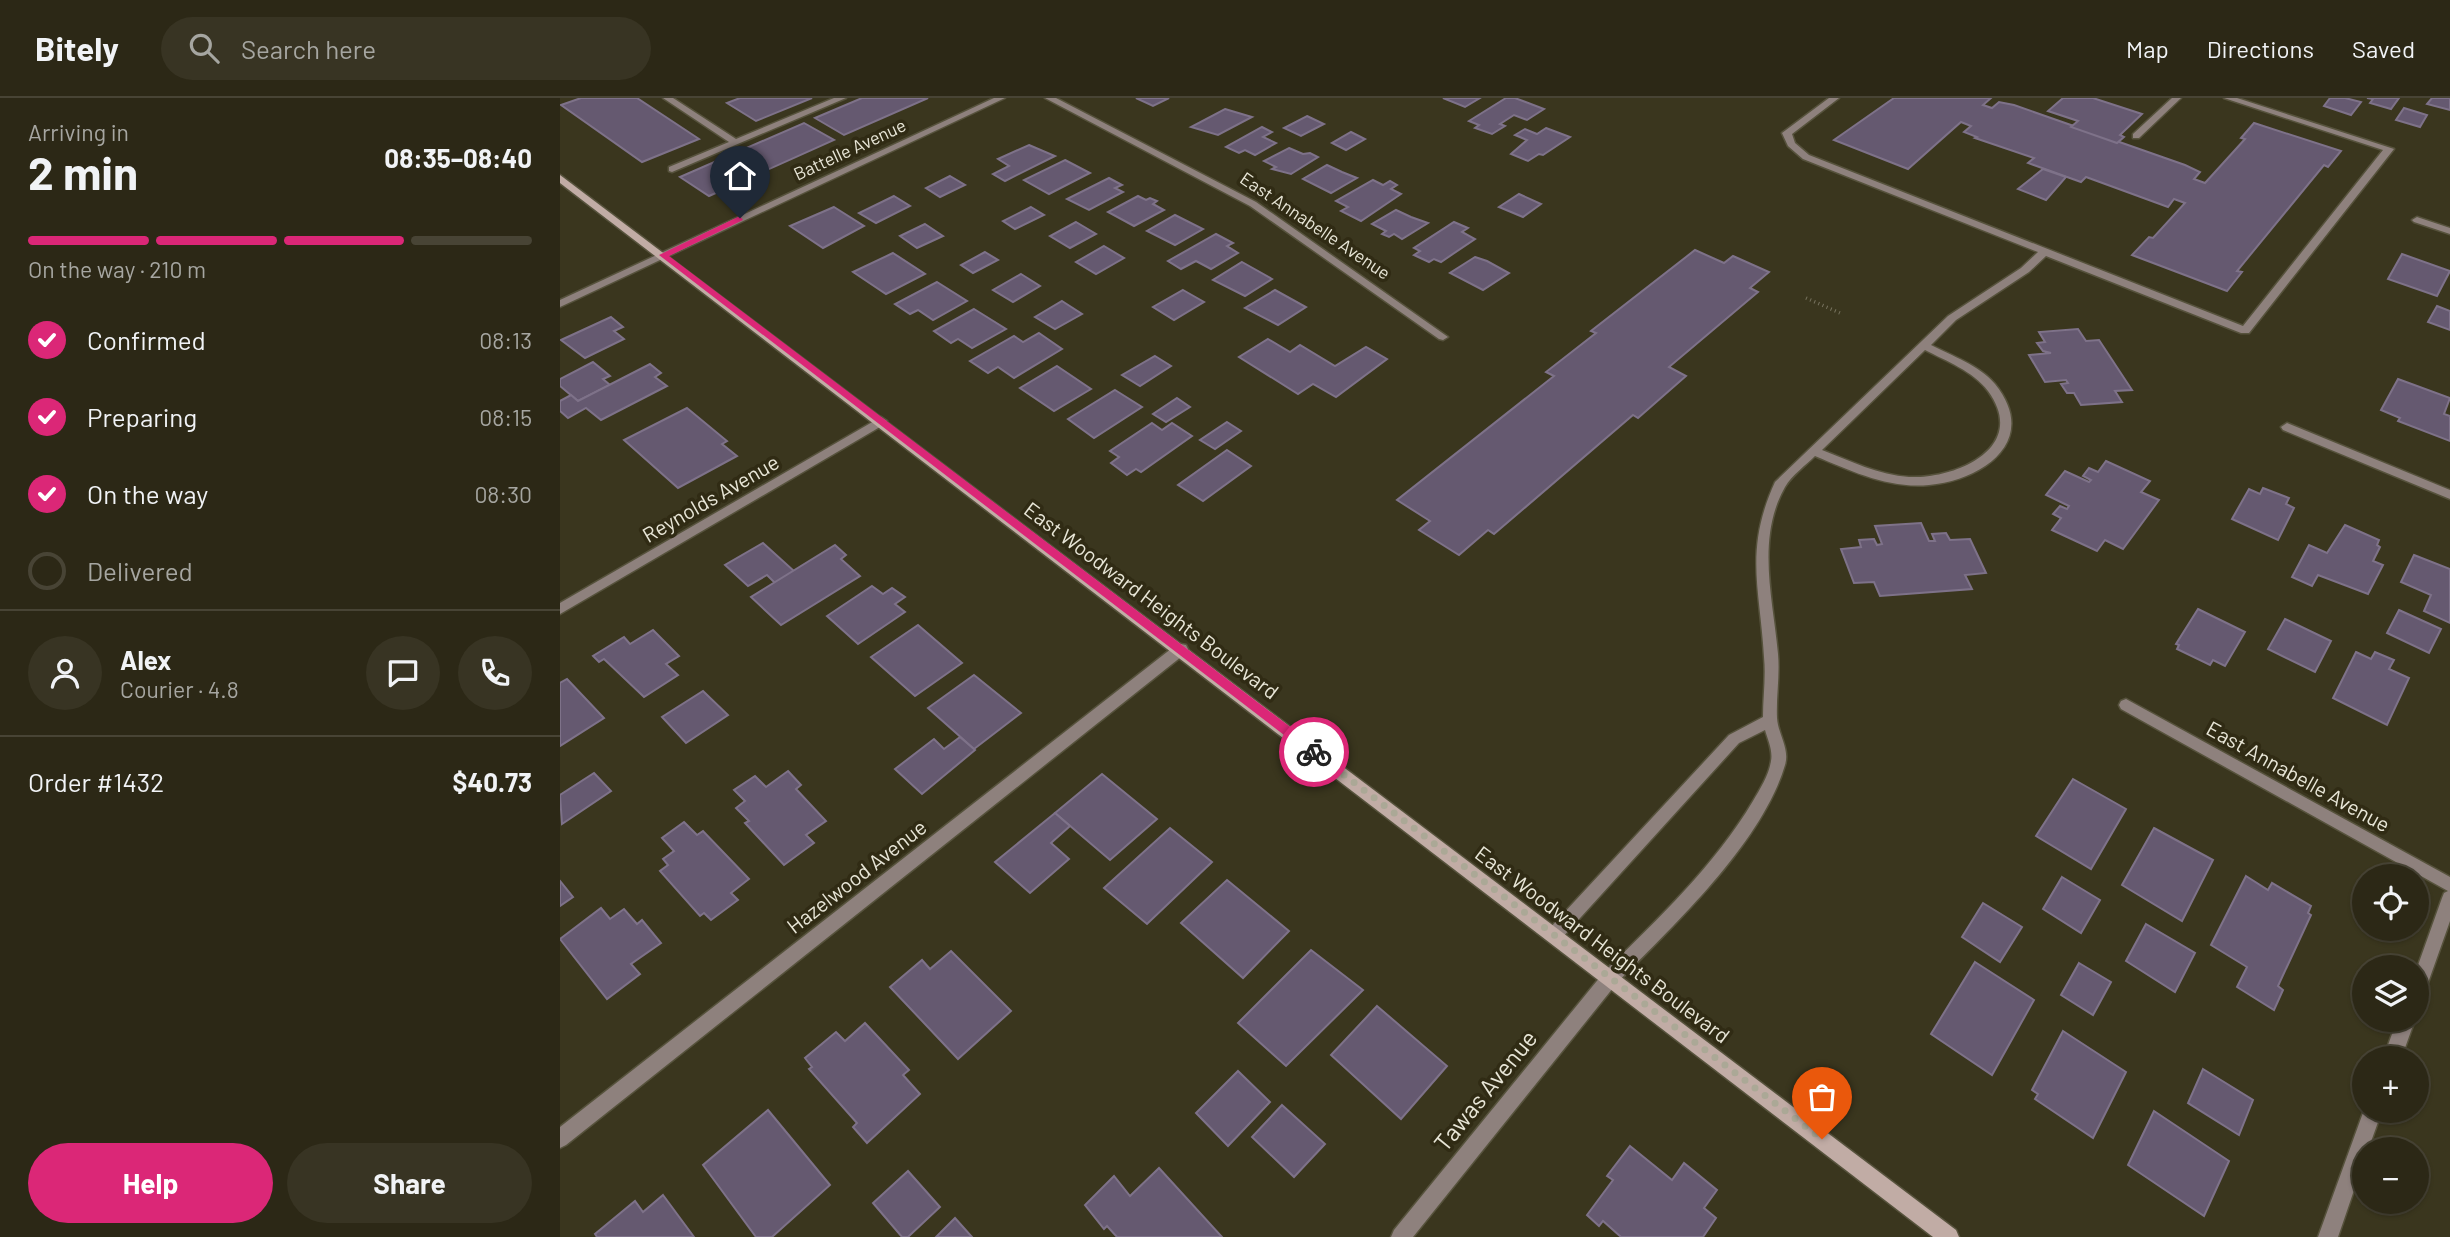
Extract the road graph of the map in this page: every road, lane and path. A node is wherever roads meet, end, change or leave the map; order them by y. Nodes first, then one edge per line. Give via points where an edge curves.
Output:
1 (667, 98) edge
2 (842, 98) edge
3 (1001, 98) edge
4 (1049, 98) edge
5 (1835, 98) edge
6 (2177, 98) edge
7 (2228, 98) edge
8 (2136, 136) dead end
9 (735, 142) junction
10 (672, 169) dead end
11 (560, 178) edge
12 (2417, 220) dead end
13 (2450, 231) edge
14 (2043, 253) junction
15 (663, 255) junction
16 (1806, 298) dead end
17 (560, 304) edge
18 (1840, 313) dead end
19 (1443, 337) dead end
20 (1923, 345) junction
21 (881, 421) junction
22 (2287, 427) dead end
23 (1812, 451) junction
24 (2450, 495) edge
25 (560, 609) edge
26 (1181, 649) junction
27 (2126, 705) dead end
28 (1770, 720) junction
29 (2450, 885) edge
30 (2450, 898) edge
31 (1555, 934) junction
32 (2429, 957) edge
33 (1611, 977) junction
34 (2369, 1123) edge
35 (560, 1139) edge
36 (1401, 1237) edge
37 (1949, 1237) edge
38 (2328, 1237) edge

1 - 9 street
2 - 9 street
3 - 15 street, Battelle Avenue
4 - 19 street, East Annabelle Avenue via 1253,204
5 - 14 street via 1787,133 1791,144 1806,157
6 - 8 street
7 - 14 street via 2389,149 2245,331
9 - 10 street
11 - 15 street, East Woodward Heights Boulevard
12 - 13 street
14 - 20 street, Tawas Avenue via 1966,306
15 - 17 street, Battelle Avenue
15 - 21 street, East Woodward Heights Boulevard
16 - 18 path
20 - 23 street, Tawas Avenue
20 - 23 street via 1975,373 2000,400 2006,427 1987,461 1939,481 1910,481
21 - 25 street, Reynolds Avenue
21 - 26 street, East Woodward Heights Boulevard
22 - 24 street
23 - 28 street, Tawas Avenue via 1781,482 1761,535 1760,578 1772,654
26 - 31 street, East Woodward Heights Boulevard
26 - 35 street, Hazelwood Avenue
27 - 29 street, East Annabelle Avenue
28 - 31 street via 1734,739
28 - 33 street, Tawas Avenue via 1779,761 1760,802 1671,916
30 - 32 street
31 - 33 street, East Woodward Heights Boulevard
33 - 36 street, Tawas Avenue
33 - 37 street, East Woodward Heights Boulevard
34 - 38 street

